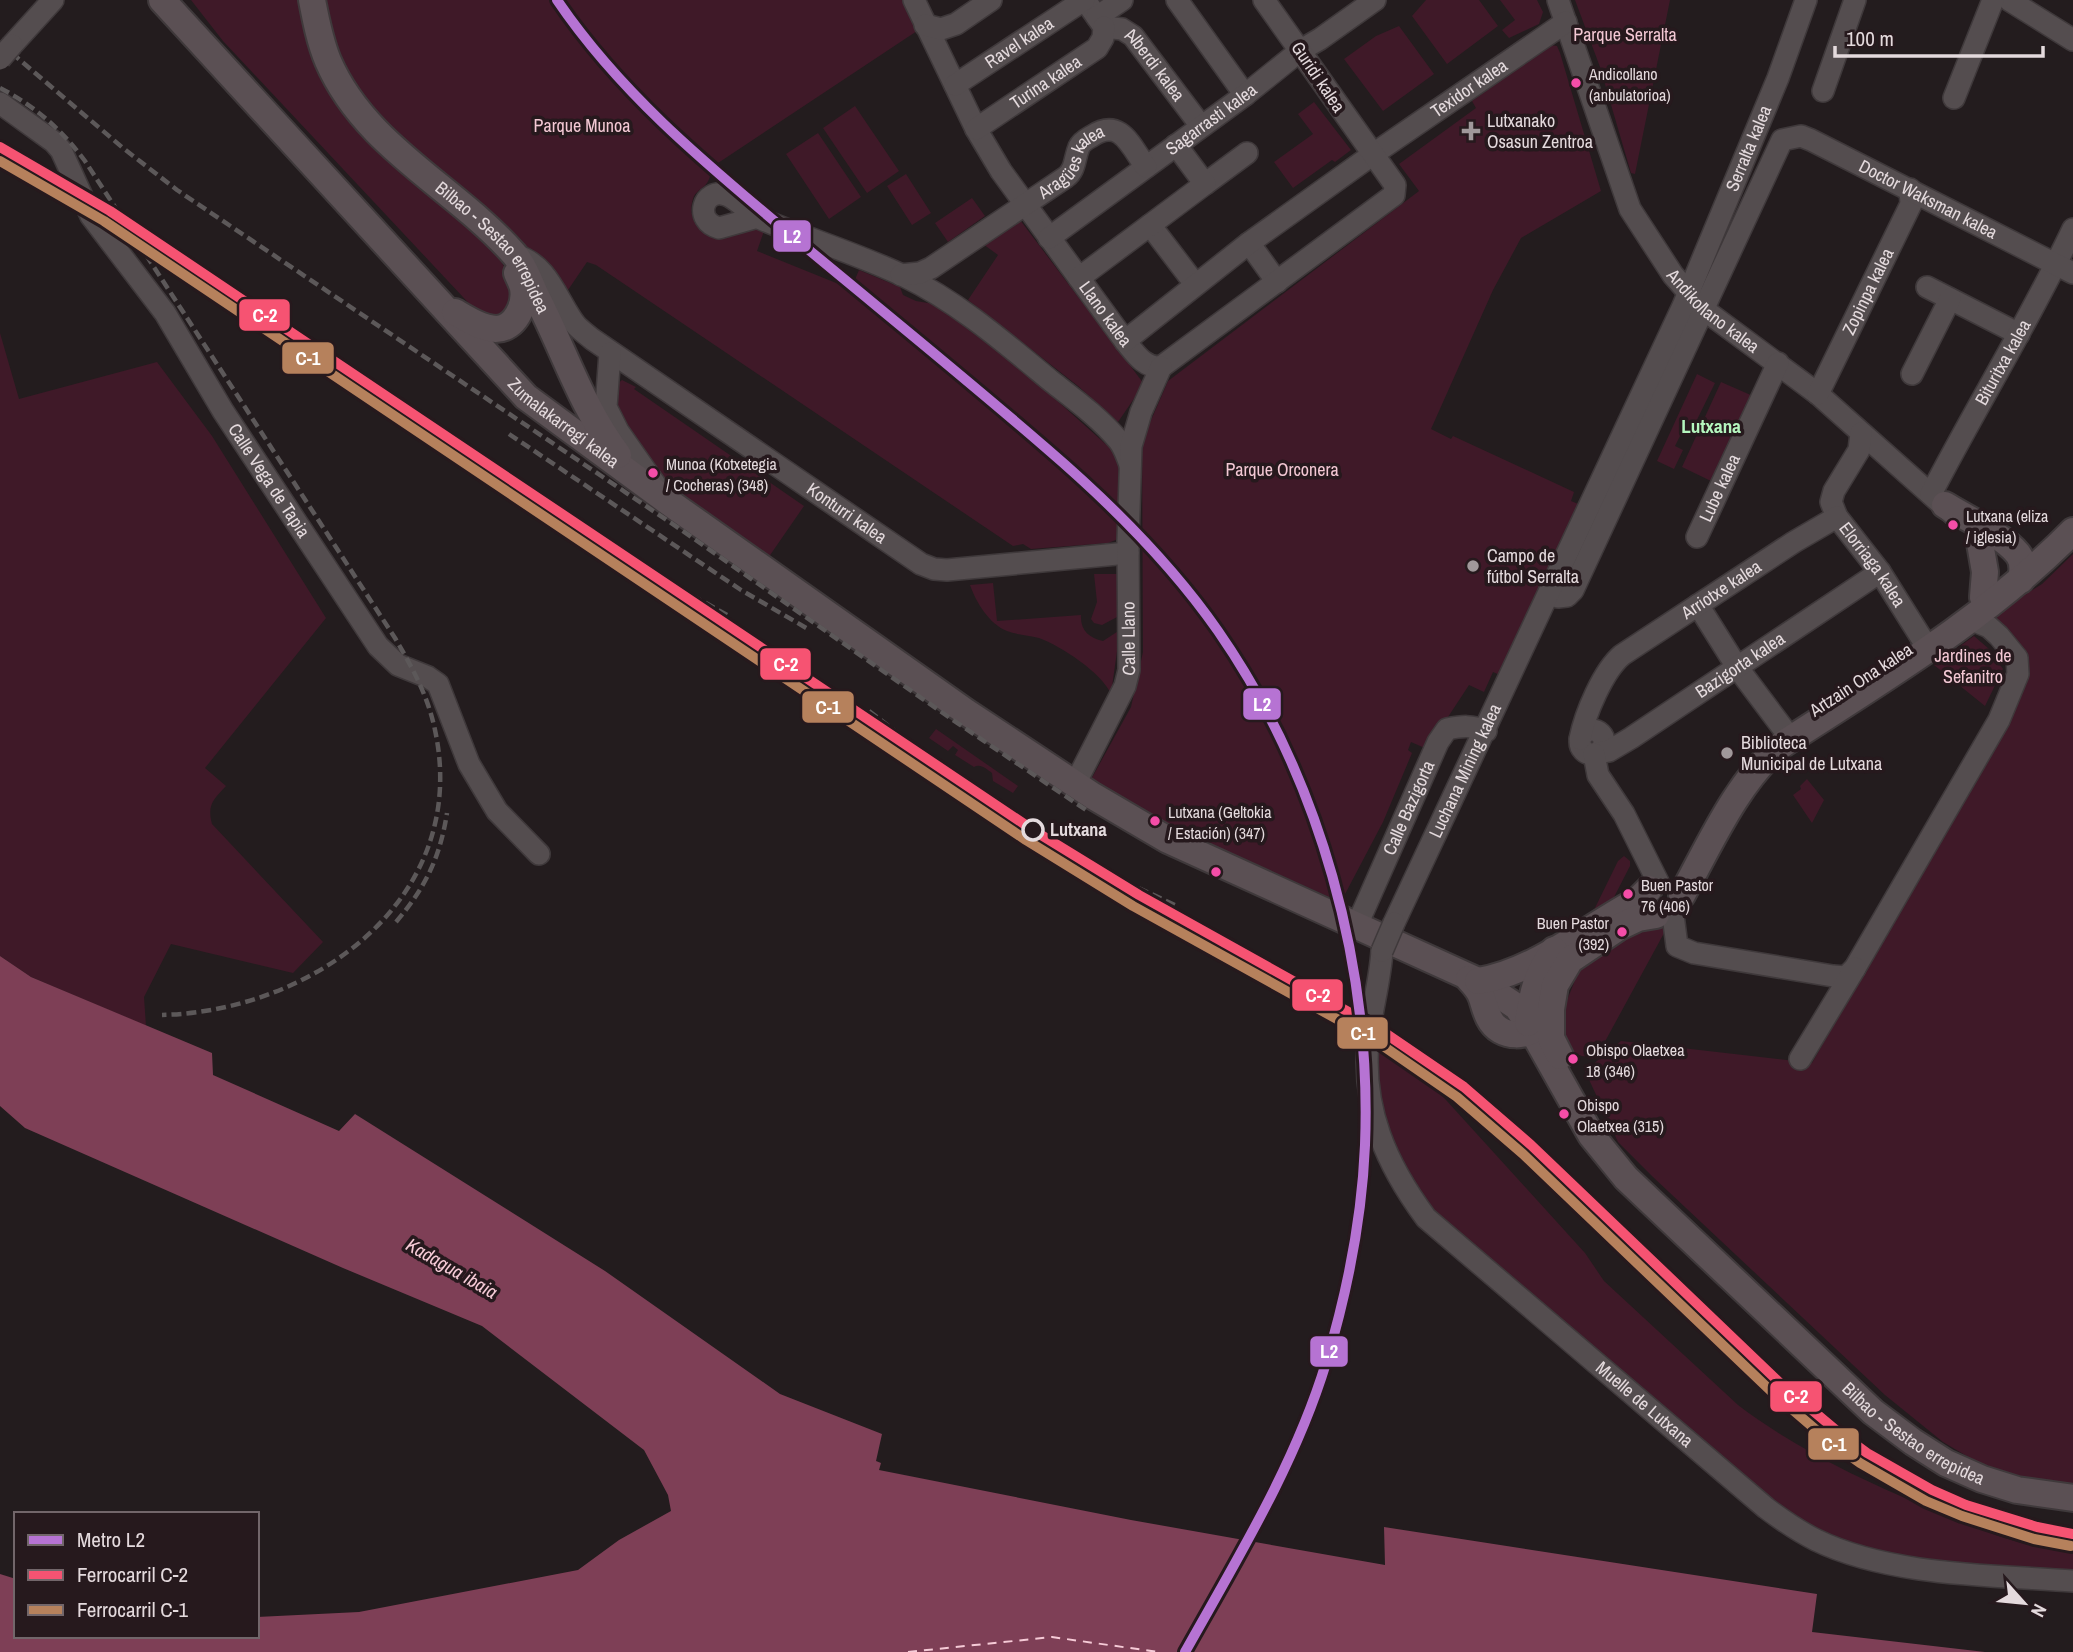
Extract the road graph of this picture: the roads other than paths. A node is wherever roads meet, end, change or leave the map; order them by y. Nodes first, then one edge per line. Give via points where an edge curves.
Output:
1 (52, 0) edge
2 (162, 0) edge
3 (312, 0) edge
4 (914, 0) edge
5 (991, 0) edge
6 (1122, 0) edge
7 (1177, 0) edge
8 (1264, 0) edge
9 (1375, 0) edge
10 (1558, 0) edge
11 (1806, 0) edge
12 (1856, 0) edge
13 (1993, 0) edge
14 (2009, 0) edge
15 (1093, 11) edge
16 (1566, 22) junction
17 (925, 24) junction
18 (2073, 40) edge
19 (1301, 50) junction
20 (6, 52) edge
21 (954, 85) junction
22 (1823, 91) dead end
23 (1245, 95) junction
24 (1954, 98) dead end
25 (0, 103) edge
26 (1201, 127) junction
27 (976, 129) junction
28 (1782, 140) joint
29 (1175, 145) junction
30 (1247, 153) dead end
31 (1372, 155) junction
32 (1146, 167) junction
33 (1205, 184) junction
34 (1910, 189) junction
35 (1025, 206) junction
36 (758, 217) dead end
37 (1150, 225) junction
38 (2073, 229) edge
39 (1049, 237) junction
40 (1249, 243) junction
41 (512, 251) junction
42 (931, 268) junction
43 (2065, 269) edge
44 (901, 275) junction
45 (1079, 278) junction
46 (1278, 282) junction
47 (1195, 284) junction
48 (1927, 287) dead end
49 (1950, 299) junction
50 (945, 300) junction
51 (1696, 301) junction
52 (443, 306) junction
53 (1678, 315) junction
54 (1693, 330) junction
55 (2019, 334) junction
56 (1125, 341) junction
57 (618, 359) junction
58 (1778, 363) junction
59 (1161, 367) junction
60 (1912, 374) dead end
61 (1818, 394) junction
62 (1139, 417) junction
63 (1108, 430) junction
64 (1865, 443) junction
65 (1130, 472) junction
66 (674, 500) junction
67 (1938, 500) junction
68 (1837, 517) junction
69 (2067, 536) edge
70 (1698, 537) dead end
71 (1992, 543) junction
72 (1128, 553) junction
73 (1880, 572) junction
74 (2018, 575) junction
75 (1550, 593) junction
76 (1698, 605) junction
77 (1977, 608) junction
78 (1926, 645) junction
79 (1737, 667) junction
80 (1486, 731) junction
81 (1787, 735) junction
82 (1591, 748) junction
83 (1075, 784) junction
84 (539, 855) dead end
85 (1666, 901) junction
86 (1357, 925) junction
87 (1382, 951) joint
88 (1562, 954) junction
89 (1855, 968) junction
90 (1472, 979) junction
91 (1539, 1023) junction
92 (1800, 1059) dead end
93 (2073, 1498) edge
94 (2073, 1581) edge

1 - 20 street
2 - 52 main road, Zumalakarregi kalea
3 - 41 main road, Bilbao - Sestao errepidea via 328,60 344,93 365,120
4 - 17 street, Llano kalea
5 - 17 street via 941,29
6 - 15 street
7 - 23 street
8 - 19 street, Guridi kalea
9 - 19 street, Sagarrasti kalea
10 - 16 street, Andikollano kalea
11 - 51 street, Serralta kalea
12 - 22 street
13 - 24 street
14 - 18 street
15 - 21 street, Ravel kalea
15 - 26 street, Alberdi kalea via 1133,36
15 - 27 street, Turina kalea via 1103,38 1097,47
16 - 31 street, Texidor kalea
16 - 51 street, Andikollano kalea via 1630,209
17 - 21 street, Llano kalea
19 - 23 street, Sagarrasti kalea
19 - 31 street, Guridi kalea
21 - 27 street, Llano kalea
23 - 26 street, Sagarrasti kalea
25 - 84 street, Calle Vega de Tapia via 61,150 91,216 165,313 223,411 378,646 398,665 438,684 469,764 497,811
26 - 29 street, Sagarrasti kalea
27 - 35 street, Llano kalea
28 - 34 street, Doctor Waksman kalea via 1801,136
28 - 51 street, Serralta kalea
29 - 32 street, Sagarrasti kalea
29 - 33 street
30 - 33 street
31 - 40 street, Texidor kalea
31 - 46 street via 1395,185 1394,195
32 - 35 street, Aragües kalea via 1121,133 1105,129 1082,142 1070,174
32 - 39 street, Sagarrasti kalea
33 - 37 street
34 - 43 street, Doctor Waksman kalea
34 - 61 street, Zopinpa kalea via 1906,215
35 - 39 street, Llano kalea
35 - 42 street
36 - 44 street
37 - 45 street
37 - 47 street
38 - 43 street, Bituritxa kalea
39 - 45 street, Llano kalea
40 - 46 street
40 - 47 street, Texidor kalea
41 - 52 main road via 523,289 521,309 512,323 497,329
41 - 57 street, Konturri kalea via 540,270 576,325
41 - 66 main road, Bilbao - Sestao errepidea via 586,407 621,459
42 - 44 street
42 - 50 street via 932,283
43 - 55 street, Bituritxa kalea
44 - 50 street
45 - 56 street, Llano kalea
46 - 59 street
47 - 56 street, Texidor kalea
48 - 49 street
49 - 55 street
49 - 60 street
50 - 63 street
51 - 53 street, Luchana Mining kalea
51 - 54 street
51 - 58 street, Andikollano kalea
52 - 66 main road, Zumalakarregi kalea via 526,397
53 - 54 street via 1689,318
53 - 75 street, Luchana Mining kalea
54 - 75 street via 1573,590 1567,596
55 - 67 street, Bituritxa kalea via 1968,424
56 - 59 street, Llano kalea via 1143,362
57 - 66 street via 618,368 607,380 606,407 618,431
57 - 72 street, Konturri kalea via 934,569
58 - 61 street, Andikollano kalea
58 - 70 street, Lube kalea
59 - 62 street
61 - 64 street, Andikollano kalea
62 - 63 street via 1123,430
62 - 65 street
63 - 65 street via 1119,441
64 - 67 street, Andikollano kalea
64 - 68 street via 1834,491 1831,502
65 - 72 street, Calle Llano
66 - 83 main road, Zumalakarregi kalea via 966,712
67 - 71 main road
68 - 73 street, Elorriaga kalea
68 - 76 street, Arriotxe kalea
69 - 71 main road via 2043,547
69 - 74 main road, Artzain Ona kalea
71 - 74 main road via 2018,554
71 - 77 main road
72 - 83 street, Calle Llano via 1127,678
73 - 78 street, Elorriaga kalea
73 - 79 street, Bazigorta kalea
74 - 77 main road, Artzain Ona kalea
75 - 80 street, Luchana Mining kalea
76 - 79 street
76 - 82 street, Arriotxe kalea via 1613,663 1583,726
77 - 78 main road, Artzain Ona kalea
77 - 89 street via 2017,657 2018,674 1999,720
78 - 81 main road, Artzain Ona kalea
79 - 81 street
79 - 82 street, Bazigorta kalea via 1609,751
80 - 86 street, Calle Bazigorta via 1473,726 1447,729 1438,742
80 - 87 street, Luchana Mining kalea, bridge
81 - 85 main road, Artzain Ona kalea via 1755,769
82 - 85 street via 1598,775 1624,814
83 - 86 main road, Zumalakarregi kalea via 1168,840
85 - 88 main road, Artzain Ona kalea via 1637,901
85 - 89 street via 1677,946 1694,953 1833,976 1846,977
86 - 90 main road, Zumalakarregi kalea
87 - 94 street, Muelle de Lutxana via 1368,1040 1368,1095 1388,1159 1426,1218 1766,1508 1818,1541 1896,1566
88 - 90 main road, Artzain Ona kalea via 1496,979
88 - 91 main road via 1542,968 1531,995
89 - 92 street
90 - 91 main road, Zumalakarregi kalea via 1503,990
91 - 93 main road, Bilbao - Sestao errepidea via 1626,1178 1873,1412 1913,1442 1982,1479 2017,1490

